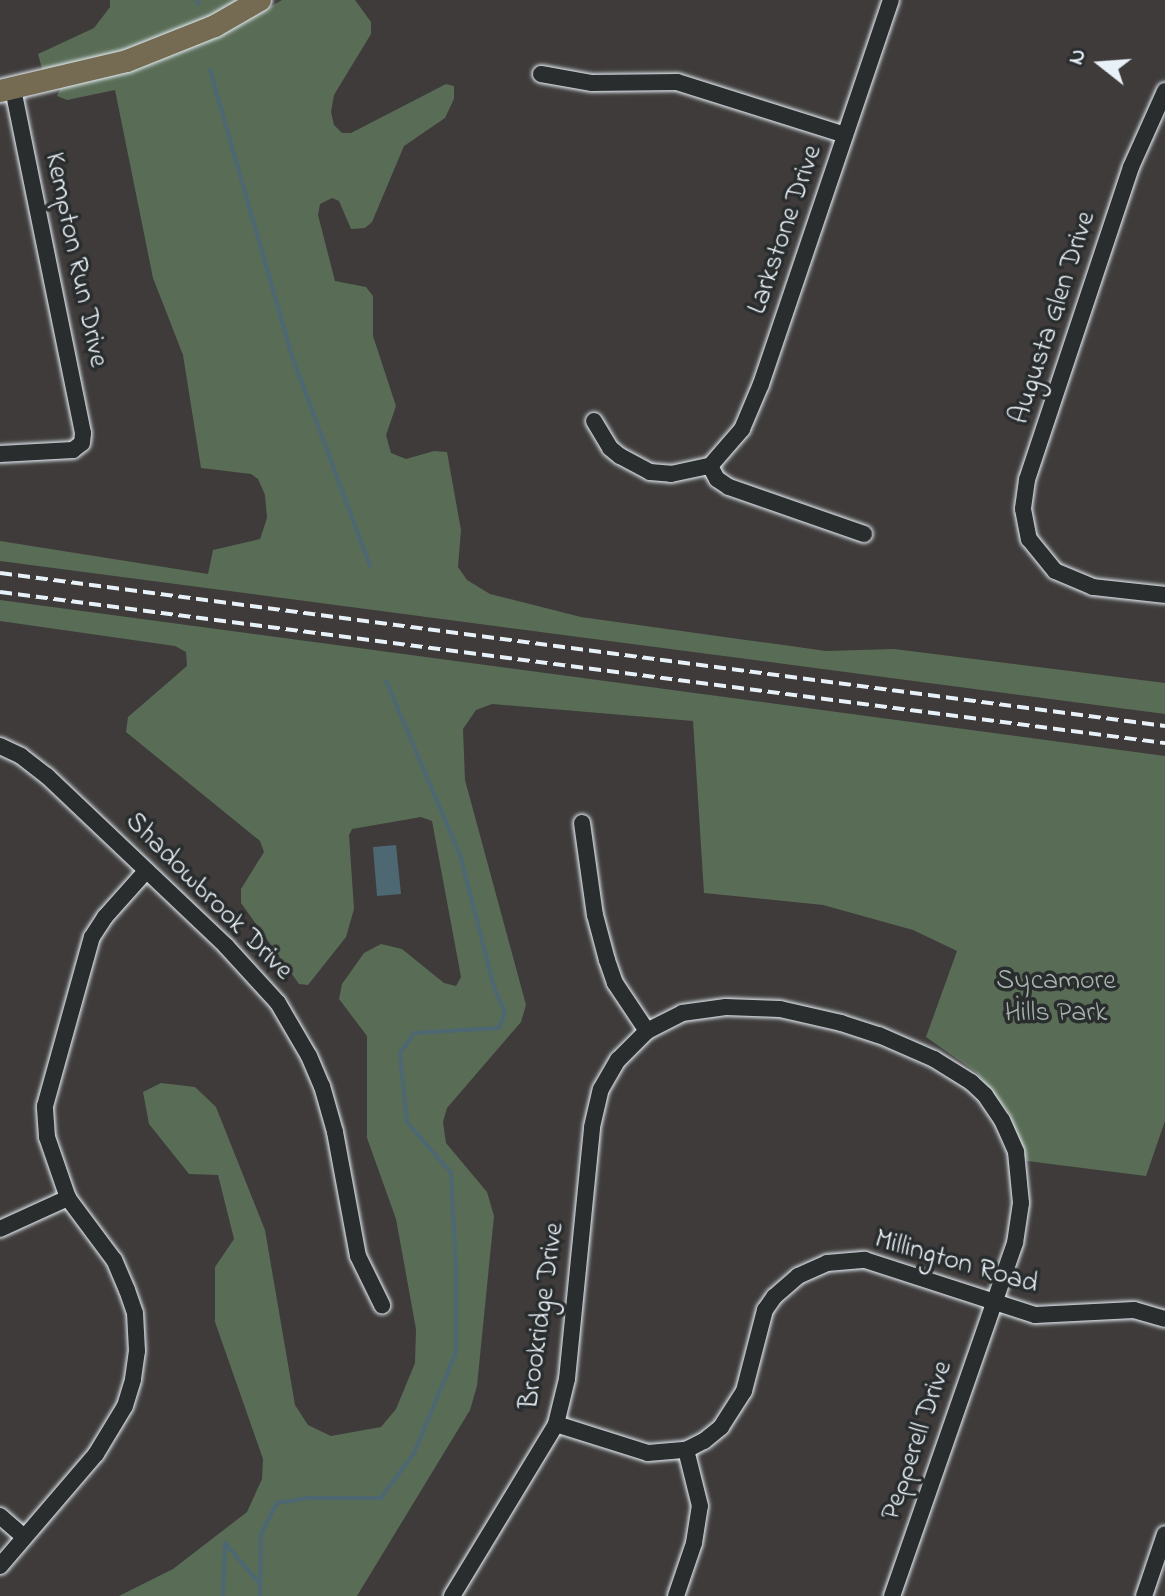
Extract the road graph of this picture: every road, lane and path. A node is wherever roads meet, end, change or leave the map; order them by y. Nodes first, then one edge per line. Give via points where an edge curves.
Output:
1 (260, 0) edge
2 (891, 0) edge
3 (541, 74) dead end
4 (7, 89) edge
5 (1165, 91) edge
6 (845, 135) junction
7 (594, 421) dead end
8 (0, 454) edge
9 (710, 466) junction
10 (864, 534) dead end
11 (1165, 595) edge
12 (0, 746) edge
13 (582, 823) dead end
14 (146, 871) junction
15 (647, 1031) junction
16 (68, 1198) junction
17 (0, 1229) edge
18 (993, 1303) junction
19 (382, 1305) dead end
20 (1165, 1319) edge
21 (556, 1424) junction
22 (686, 1450) junction
23 (0, 1516) edge
24 (24, 1537) junction
25 (1163, 1545) edge
26 (0, 1566) edge
27 (452, 1596) edge
28 (676, 1596) edge
29 (892, 1596) edge
30 (1144, 1596) edge

1 - 4 main road via 215,26 127,61
2 - 6 street, Larkstone Drive
3 - 6 street via 592,83 677,82
4 - 8 street, Kempton Run Drive via 79,405 82,443 73,450
5 - 11 street, Augusta Glen Drive via 1135,157 1027,480 1024,524 1045,562 1078,583
6 - 9 street, Larkstone Drive via 761,384 742,429
7 - 9 street via 610,448 650,472 689,473
9 - 10 street via 729,487
12 - 14 street, Shadowbrook Drive via 47,776
13 - 15 street via 607,960 615,983
14 - 16 street via 92,937 51,1074 47,1137
14 - 19 street, Shadowbrook Drive via 278,1003 309,1056 335,1132 358,1256
15 - 18 street, Brookridge Drive via 682,1013 704,1009 780,1009 879,1035 971,1082 1011,1136 1022,1184 1015,1243
15 - 21 street, Brookridge Drive via 613,1067 595,1109 567,1379
16 - 17 street
16 - 24 street via 114,1260 135,1313 137,1351 125,1406 96,1454
18 - 20 street, Millington Road via 1035,1315 1134,1310
18 - 22 street, Millington Road via 865,1260 809,1270 765,1310 752,1369 734,1411 713,1434
18 - 29 street, Pepperell Drive
21 - 22 street via 648,1453
21 - 27 street, Brookridge Drive
22 - 28 street via 700,1506
23 - 24 street
24 - 26 street
25 - 30 street

